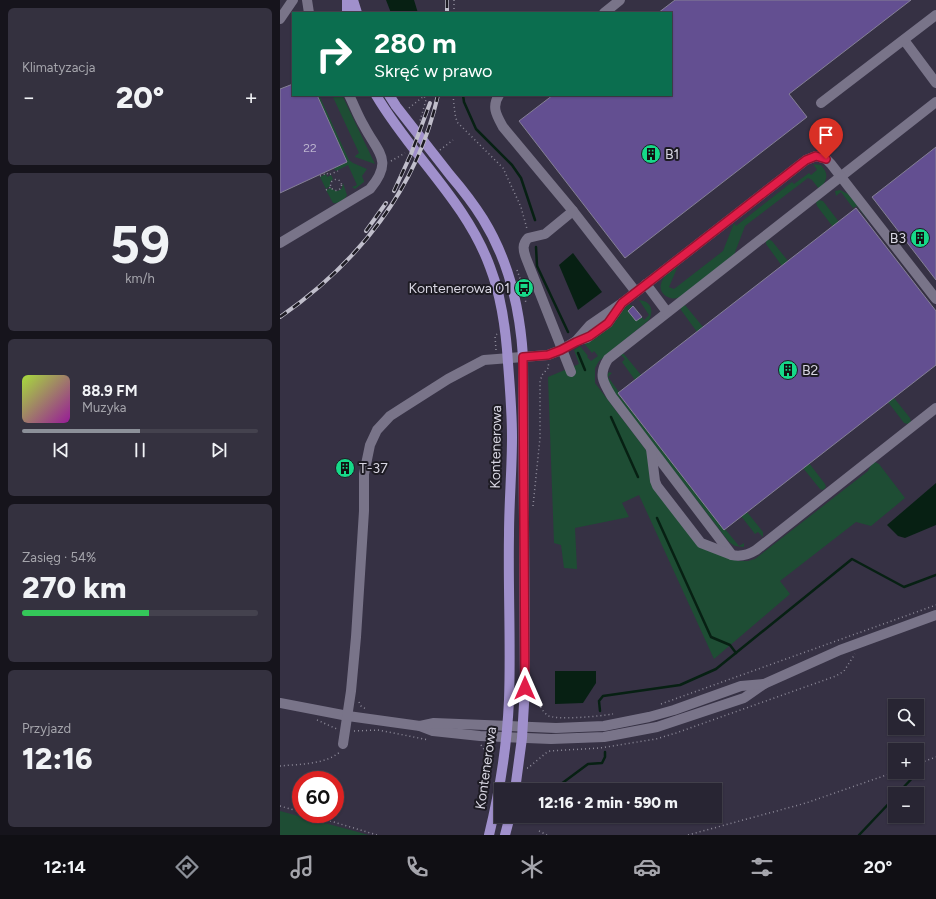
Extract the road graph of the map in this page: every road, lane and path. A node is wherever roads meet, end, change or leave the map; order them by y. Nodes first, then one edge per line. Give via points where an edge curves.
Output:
1 (292, 0) edge
2 (307, 0) edge
3 (347, 0) edge
4 (353, 0) edge
5 (454, 0) edge
6 (620, 0) edge
7 (309, 12) edge
8 (347, 12) edge
9 (357, 12) edge
10 (454, 12) edge
11 (605, 12) edge
12 (936, 15) edge
13 (280, 19) edge
14 (904, 40) junction
15 (936, 83) edge
16 (349, 96) edge
17 (377, 96) edge
18 (390, 96) edge
19 (453, 96) edge
20 (498, 96) edge
21 (423, 97) dead end
22 (936, 102) edge
23 (821, 103) dead end
24 (410, 107) dead end
25 (453, 140) dead end
26 (443, 148) dead end
27 (333, 169) dead end
28 (338, 171) dead end
29 (335, 172) junction
30 (320, 176) dead end
31 (841, 177) junction
32 (331, 187) junction
33 (326, 190) dead end
34 (573, 212) junction
35 (530, 237) junction
36 (280, 243) edge
37 (646, 284) junction
38 (636, 292) junction
39 (936, 299) edge
40 (667, 312) junction
41 (500, 333) dead end
42 (496, 350) dead end
43 (561, 350) junction
44 (548, 355) junction
45 (508, 357) junction
46 (523, 357) junction
47 (571, 372) dead end
48 (936, 408) edge
49 (651, 449) junction
50 (533, 507) dead end
51 (732, 555) junction
52 (936, 605) edge
53 (936, 615) edge
54 (856, 653) dead end
55 (764, 684) junction
56 (798, 690) dead end
57 (533, 695) dead end
58 (358, 699) dead end
59 (280, 703) edge
60 (657, 705) dead end
61 (618, 714) dead end
62 (348, 716) junction
63 (368, 720) junction
64 (420, 726) junction
65 (507, 726) junction
66 (523, 726) junction
67 (352, 731) dead end
68 (367, 731) junction
69 (506, 737) junction
70 (522, 738) junction
71 (430, 740) dead end
72 (476, 743) dead end
73 (343, 744) joint
74 (550, 751) dead end
75 (936, 757) edge
76 (924, 761) edge
77 (497, 764) dead end
78 (280, 766) edge
79 (523, 767) dead end
80 (888, 774) edge
81 (516, 783) edge
82 (280, 806) edge
83 (292, 809) edge
84 (337, 823) edge
85 (508, 823) edge
86 (540, 831) dead end
87 (376, 835) edge
88 (489, 835) edge
89 (505, 835) edge
90 (547, 835) edge
91 (688, 835) edge

1 - 13 street
2 - 7 street
3 - 8 main road
4 - 9 main road
5 - 10 path
6 - 11 street
12 - 14 street
14 - 15 street
14 - 23 street
16 - 36 street via 364,127 381,154 382,171 378,180 370,189
17 - 45 main road, Kontenerowa via 459,208 479,241 497,287 503,312
18 - 46 main road, Kontenerowa via 472,202 496,242 518,308
19 - 35 path via 458,122 503,168 521,207
20 - 34 street via 494,107 503,127
21 - 24 path
22 - 31 street
25 - 26 path
27 - 29 path
28 - 29 path
29 - 30 path
31 - 37 street via 826,159 819,156 809,158
31 - 39 street
31 - 40 street
32 - 32 path via 338,190 342,184 339,180 334,180
32 - 33 path
34 - 35 street via 545,234
34 - 38 street
35 - 43 street via 524,244 524,252
37 - 38 street
37 - 40 street
38 - 43 street via 622,303 606,325
40 - 49 street via 608,359 602,373 612,397
41 - 42 path via 495,336
43 - 44 street
43 - 47 street
44 - 46 street
44 - 50 path via 549,367 540,382 540,438
45 - 46 street
45 - 62 street via 484,360 404,407 390,416 377,430 370,445 364,474 356,637
45 - 65 main road, Kontenerowa via 512,438
46 - 66 main road, Kontenerowa
48 - 51 street via 756,550 742,556
49 - 51 street
49 - 51 street via 655,481 701,543
52 - 60 path
53 - 55 street via 840,650
54 - 56 path via 844,671
55 - 66 street via 741,686 674,710 624,723 576,728
55 - 70 street via 744,698 641,731 604,737
57 - 61 path via 550,716 587,717
58 - 63 path via 361,706 370,710
59 - 62 street
62 - 63 street
62 - 73 street
63 - 64 street
63 - 68 path
64 - 65 street via 434,723
64 - 69 street via 433,731
65 - 66 street
65 - 69 main road, Kontenerowa
66 - 70 main road, Kontenerowa
67 - 68 path
68 - 71 path via 378,730
69 - 70 street
69 - 88 main road, Kontenerowa via 496,807
70 - 81 main road, Kontenerowa
72 - 77 path via 481,745
73 - 78 path via 342,750 336,756 320,761
74 - 79 path via 528,768
75 - 76 path
80 - 91 path via 806,803
82 - 83 path
84 - 87 path
85 - 89 main road
86 - 90 path

